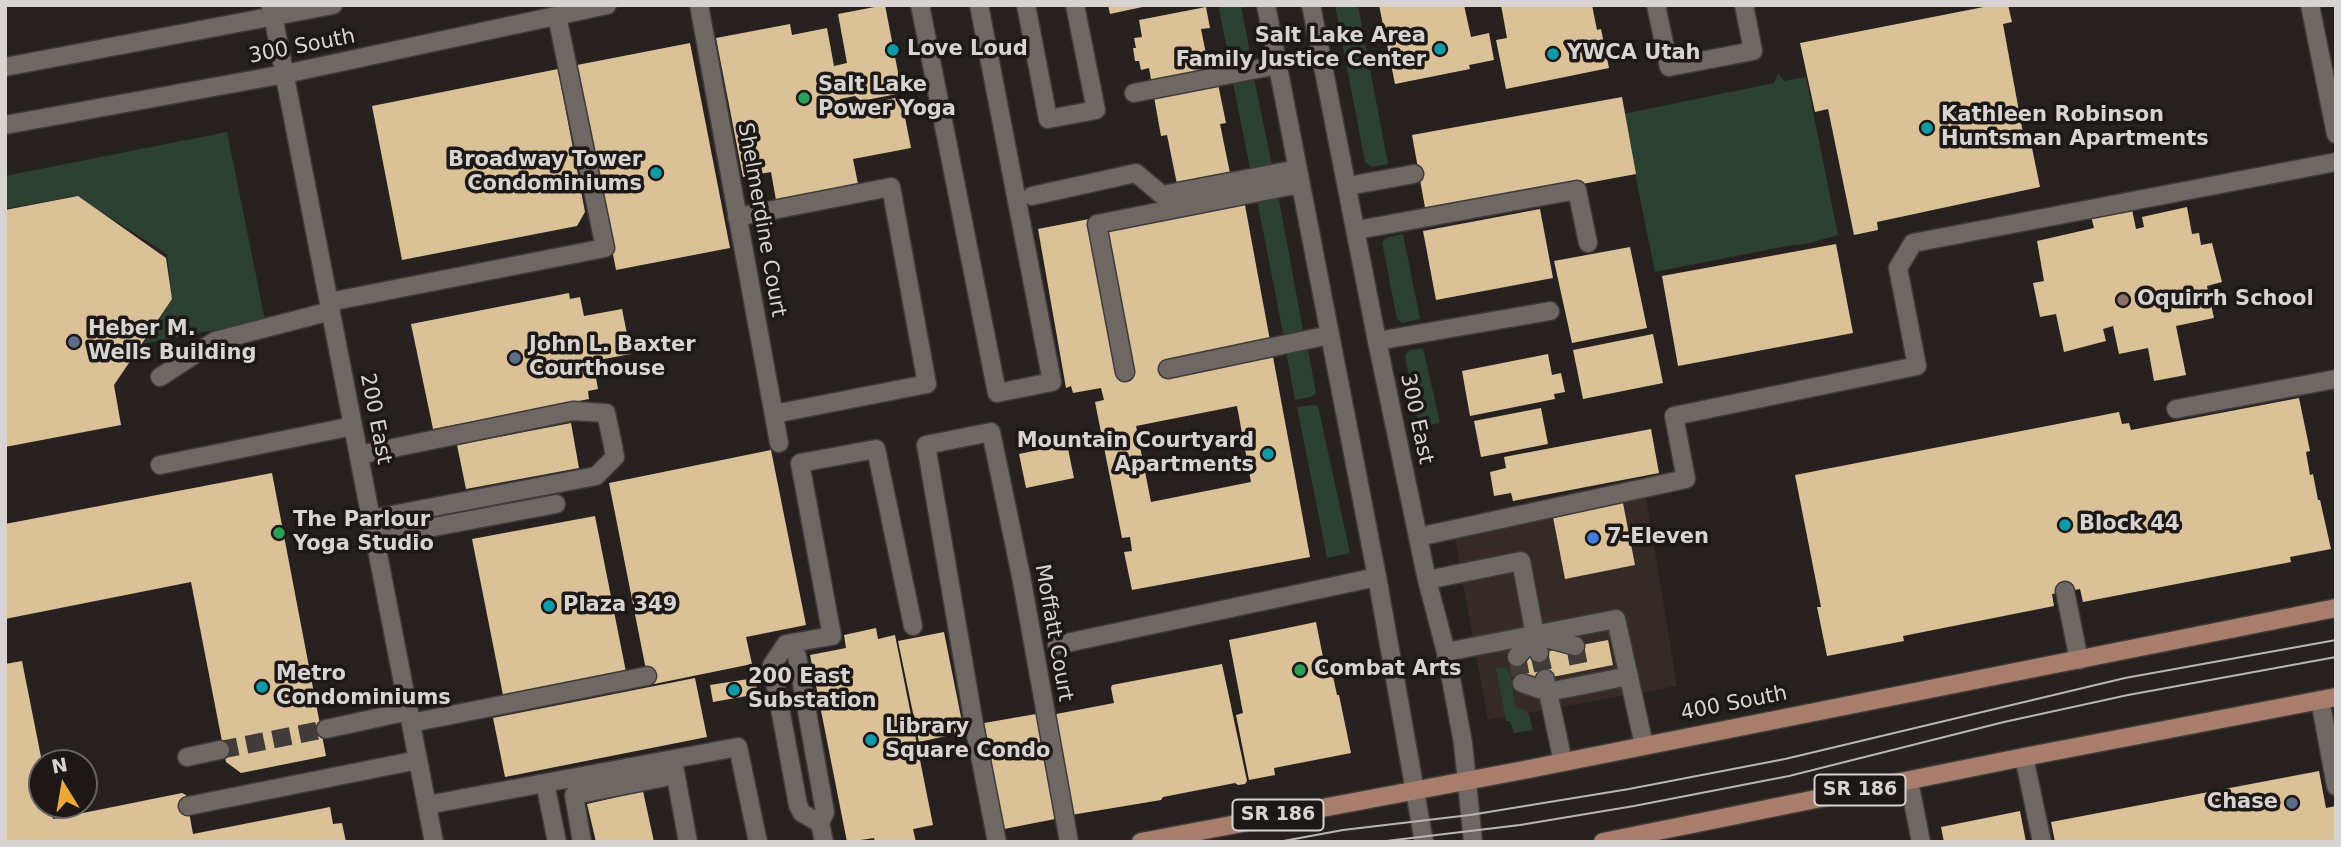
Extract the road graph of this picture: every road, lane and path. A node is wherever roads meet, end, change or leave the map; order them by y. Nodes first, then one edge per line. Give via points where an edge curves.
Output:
1 (333, 5) edge
2 (607, 5) edge
3 (699, 5) edge
4 (920, 5) edge
5 (979, 5) edge
6 (1026, 5) edge
7 (1075, 5) edge
8 (1266, 5) edge
9 (1311, 5) edge
10 (1656, 5) edge
11 (1744, 5) edge
12 (2310, 5) edge
13 (272, 11) edge
14 (557, 16) junction
15 (1278, 65) junction
16 (5, 67) edge
17 (285, 74) junction
18 (2331, 85) edge
19 (1134, 93) dead end
20 (5, 125) edge
21 (2336, 134) edge
22 (2336, 162) edge
23 (1414, 174) dead end
24 (1299, 176) junction
25 (1348, 187) junction
26 (1032, 196) dead end
27 (737, 217) junction
28 (1357, 230) junction
29 (1588, 243) dead end
30 (330, 307) junction
31 (1550, 311) dead end
32 (1330, 335) junction
33 (1377, 341) junction
34 (1168, 369) dead end
35 (1125, 372) dead end
36 (160, 377) dead end
37 (2336, 379) edge
38 (2176, 408) dead end
39 (774, 414) junction
40 (353, 426) junction
41 (779, 443) dead end
42 (359, 455) junction
43 (160, 464) dead end
44 (556, 503) dead end
45 (371, 519) junction
46 (1418, 537) junction
47 (375, 538) junction
48 (1377, 577) junction
49 (1427, 580) junction
50 (2065, 591) dead end
51 (2336, 608) edge
52 (913, 626) dead end
53 (1535, 635) junction
54 (1057, 645) dead end
55 (1575, 646) dead end
56 (1446, 652) junction
57 (1539, 653) tunnel mouth
58 (797, 656) dead end
59 (1517, 657) dead end
60 (2079, 660) junction
61 (1580, 672) dead end
62 (648, 676) dead end
63 (1629, 676) junction
64 (1522, 683) dead end
65 (1546, 685) junction
66 (2328, 699) edge
67 (410, 717) junction
68 (326, 729) tunnel mouth
69 (1644, 745) junction
70 (220, 750) tunnel mouth
71 (187, 757) dead end
72 (2024, 757) junction
73 (418, 761) junction
74 (1563, 762) junction
75 (674, 767) junction
76 (1909, 781) junction
77 (1467, 782) junction
78 (545, 783) junction
79 (2336, 786) edge
80 (1415, 791) junction
81 (427, 805) junction
82 (188, 806) dead end
83 (820, 824) junction
84 (434, 842) edge
85 (557, 842) edge
86 (582, 842) edge
87 (688, 842) edge
88 (758, 842) edge
89 (824, 842) edge
90 (997, 842) edge
91 (1069, 842) edge
92 (1141, 842) edge
93 (1424, 842) edge
94 (1473, 842) edge
95 (1603, 842) edge
96 (1921, 842) edge
97 (2042, 842) edge

1 - 13 street, 300 South
2 - 14 street, 300 South
3 - 27 street, Shelmerdine Court
4 - 5 street via 997,393 1052,382
6 - 7 street via 1048,119 1096,110
8 - 15 street
9 - 25 street, 300 East
10 - 11 street via 1669,67 1753,51
12 - 18 street
13 - 16 street, 300 South
13 - 17 street, 200 East
14 - 17 street, 300 South
14 - 30 street via 605,248
15 - 19 street
15 - 24 street
17 - 20 street, 300 South
17 - 30 street, 200 East
18 - 21 street
22 - 46 street via 1913,243 1898,268 1917,366 1674,416 1686,479
23 - 25 street
24 - 26 street via 1162,195 1136,173
24 - 32 street
24 - 35 street via 1097,224
25 - 28 street, 300 East
27 - 39 street, Shelmerdine Court
27 - 39 street via 891,187 927,384
28 - 29 street via 1577,190
28 - 33 street, 300 East
30 - 36 street via 215,341
30 - 40 street, 200 East
31 - 33 street
32 - 34 street
32 - 48 street
33 - 46 street, 300 East
37 - 38 street
39 - 41 street, Shelmerdine Court
40 - 42 street, 200 East
40 - 43 street
42 - 45 street, 200 East
42 - 45 street via 573,411 606,414 615,457 596,476
44 - 47 street
45 - 47 street, 200 East
46 - 49 street, 300 East
47 - 67 street, 200 East
48 - 54 street
48 - 80 street
49 - 53 street via 1521,561
49 - 56 street, 300 East
50 - 60 street
51 - 60 main road, 400 South / SR 186
52 - 83 street via 876,449 800,463 832,636 786,644 772,665 798,804 802,813
53 - 55 street
53 - 56 street
53 - 57 street
53 - 59 street
53 - 63 street via 1616,619
56 - 77 street, 300 East
58 - 83 street via 825,812
60 - 69 main road, 400 South / SR 186
61 - 65 street
62 - 67 street
63 - 65 street
63 - 69 street
64 - 65 street
65 - 74 street
66 - 72 main road, SR 186
66 - 79 street
67 - 68 street
67 - 73 street, 200 East
69 - 74 main road, 400 South / SR 186
70 - 71 street
72 - 76 main road, SR 186
72 - 97 street
73 - 81 street, 200 East
73 - 82 street
74 - 77 main road, 400 South / SR 186
75 - 78 street
75 - 86 street via 574,795
75 - 87 street
75 - 88 street via 738,747
76 - 95 main road, SR 186
76 - 96 street
77 - 80 main road, 400 South / SR 186
77 - 94 street, 300 East
78 - 81 street
78 - 85 street
80 - 92 main road, 400 South / SR 186
80 - 93 street
81 - 84 street, 200 East
83 - 89 street
90 - 91 street, Moffatt Court via 926,445 992,432

